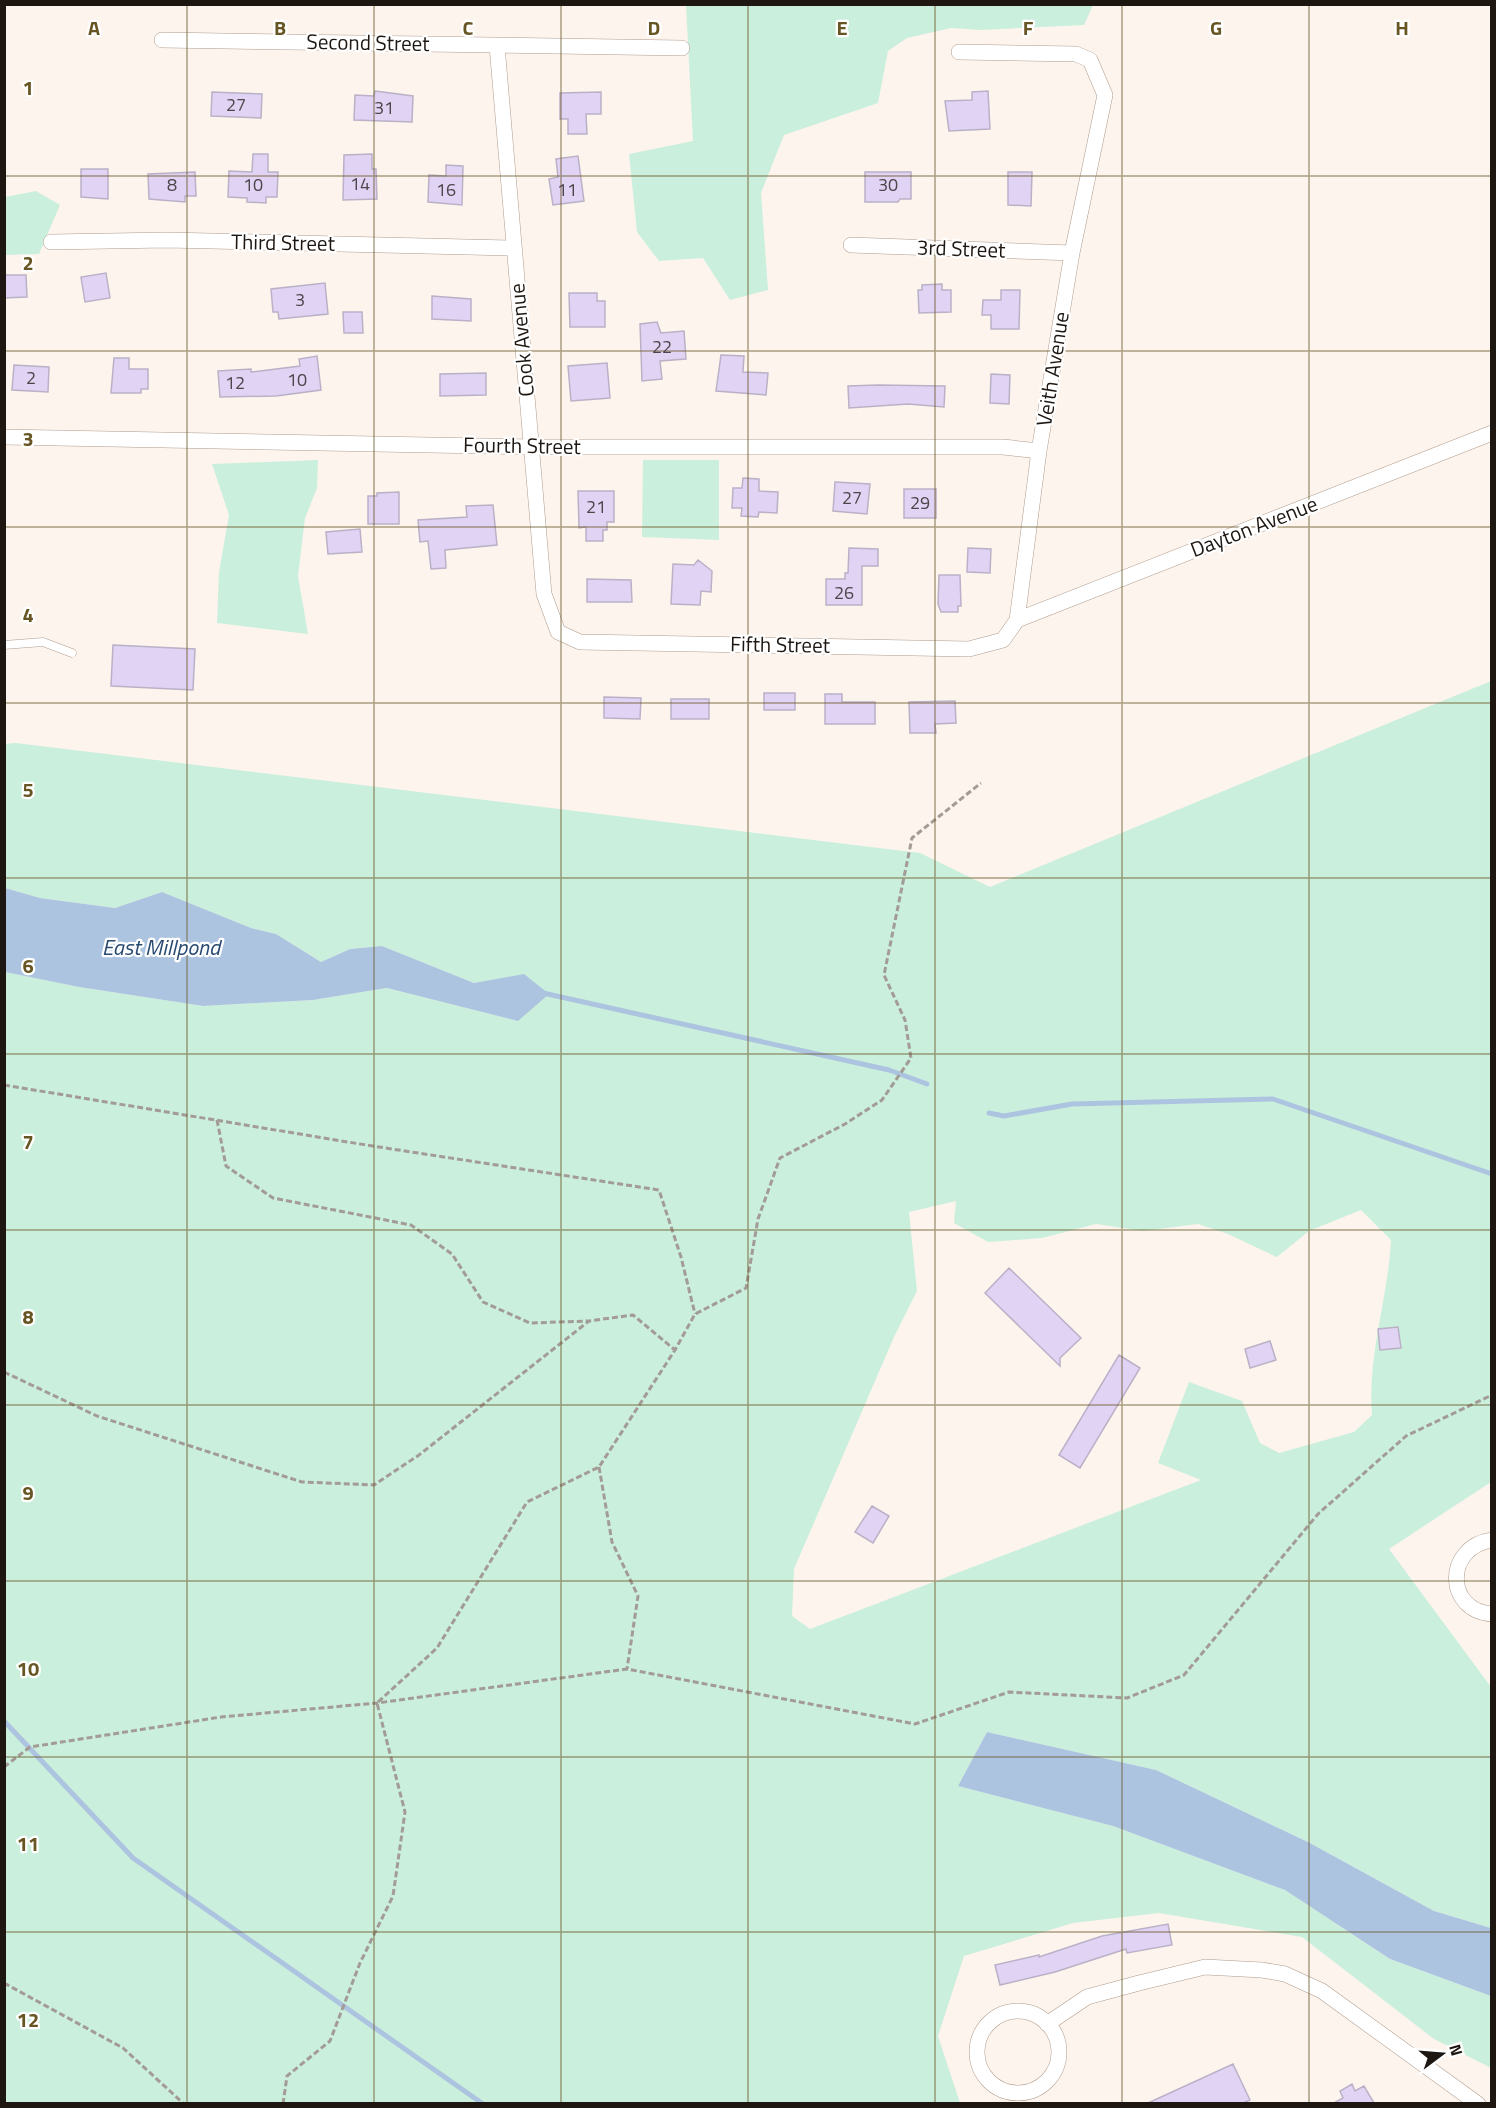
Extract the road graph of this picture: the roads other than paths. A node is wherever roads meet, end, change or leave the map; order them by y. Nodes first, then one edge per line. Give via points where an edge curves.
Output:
1 (162, 40) dead end
2 (496, 46) junction
3 (682, 48) dead end
4 (958, 52) dead end
5 (51, 242) dead end
6 (850, 245) dead end
7 (514, 248) junction
8 (1072, 253) junction
9 (1491, 434) edge
10 (4, 437) edge
11 (531, 447) junction
12 (1039, 451) junction
13 (1017, 620) junction
14 (558, 632) joint
15 (1002, 640) joint
16 (4, 645) edge
17 (72, 653) dead end
18 (1491, 1540) edge
19 (1491, 1614) edge
20 (1047, 2024) junction
21 (1478, 2103) edge

1 - 2 street, Second Street
2 - 3 street, Second Street
2 - 7 street, Cook Avenue
4 - 8 street, Veith Avenue via 1076,54 1090,60 1104,95
5 - 7 street, Third Street via 167,240
6 - 8 street, 3rd Street
7 - 11 street, Cook Avenue
8 - 12 street, Veith Avenue
9 - 13 street, Dayton Avenue
10 - 11 street, Fourth Street
11 - 12 street, Fourth Street via 1003,447
11 - 14 street, Cook Avenue via 544,594
12 - 13 street, Veith Avenue
13 - 15 street, Veith Avenue
14 - 15 street, Fifth Street via 580,642 969,649
16 - 17 lane via 43,642
18 - 19 street via 1465,1552 1456,1569 1456,1580 1465,1602
20 - 20 street via 1038,2015 1017,2010 996,2017 981,2033 976,2054 983,2075 999,2090 1020,2094 1041,2088 1055,2072 1060,2051 1054,2030
20 - 21 street via 1087,1997 1205,1967 1285,1974 1322,1991

